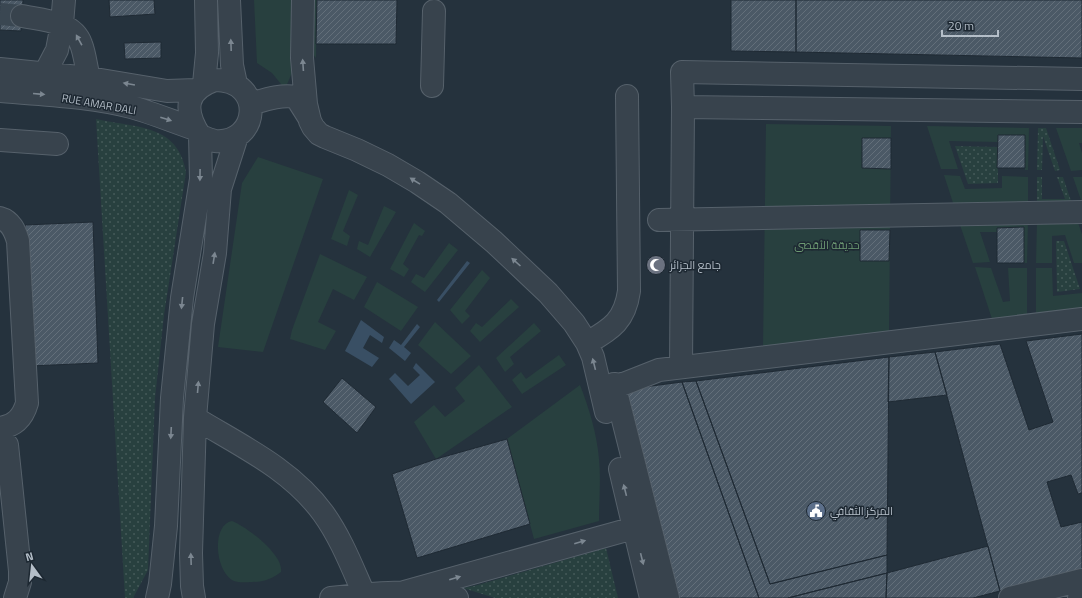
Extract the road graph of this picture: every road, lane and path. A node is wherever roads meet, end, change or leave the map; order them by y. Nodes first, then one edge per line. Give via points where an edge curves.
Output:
1 (64, 0) edge
2 (206, 0) edge
3 (230, 0) edge
4 (303, 0) edge
5 (434, 11) dead end
6 (22, 16) tunnel mouth
7 (62, 24) junction
8 (0, 69) edge
9 (45, 73) junction
10 (88, 78) junction
11 (1082, 79) edge
12 (236, 84) junction
13 (432, 86) dead end
14 (200, 87) junction
15 (0, 91) edge
16 (627, 96) dead end
17 (250, 104) junction
18 (683, 107) junction
19 (1082, 112) edge
20 (308, 116) junction
21 (197, 132) junction
22 (237, 136) junction
23 (0, 140) edge
24 (57, 144) dead end
25 (1082, 212) edge
26 (0, 218) edge
27 (659, 220) dead end
28 (682, 220) junction
29 (1082, 319) edge
30 (588, 343) junction
31 (681, 367) junction
32 (195, 418) junction
33 (4, 436) edge
34 (634, 528) junction
35 (1082, 580) edge
36 (404, 592) junction
37 (364, 594) junction
38 (15, 598) edge
39 (157, 598) edge
40 (194, 598) edge
41 (331, 598) edge
42 (457, 598) edge
43 (651, 598) edge
44 (668, 598) edge
45 (1010, 598) edge

1 - 7 street
2 - 14 street via 207,53
12 -> 3 street via 232,65
20 -> 4 street via 302,58
5 - 13 street
6 - 7 street
7 - 9 street via 57,50
10 -> 7 street via 82,45 75,34
8 - 9 street, RUE AMAR DALI
9 - 10 street, RUE AMAR DALI
14 -> 10 street, RUE AMAR DALI via 167,91
11 - 18 street via 682,72
12 - 14 street via 226,80 215,80
12 - 17 street via 244,91
14 - 21 street via 191,100 189,110 190,120
15 -> 21 street, RUE AMAR DALI via 107,103 131,108
16 - 30 street via 628,301 625,311 612,328
17 - 20 street via 292,96 296,97
17 - 22 street via 248,124
18 - 19 street
18 - 28 street
30 -> 20 street via 548,293 448,203 388,165 319,134
21 - 22 street via 214,140 226,140
21 -> 39 street via 201,179 182,306 172,398 166,526
32 -> 22 street via 203,324 215,253 220,189
23 - 24 street
25 - 28 street
26 - 33 street via 9,224 18,241 27,403 22,416 8,427
27 - 28 street
28 - 31 street
29 - 31 street
34 -> 30 street
31 - 44 street via 658,370 621,385 614,384
32 - 37 street via 268,461 299,486 332,527
40 -> 32 street via 191,552
33 - 38 street via 20,571 20,582
36 -> 34 street
34 -> 43 street
35 - 45 street
36 - 37 street
36 - 42 street
37 - 41 street

